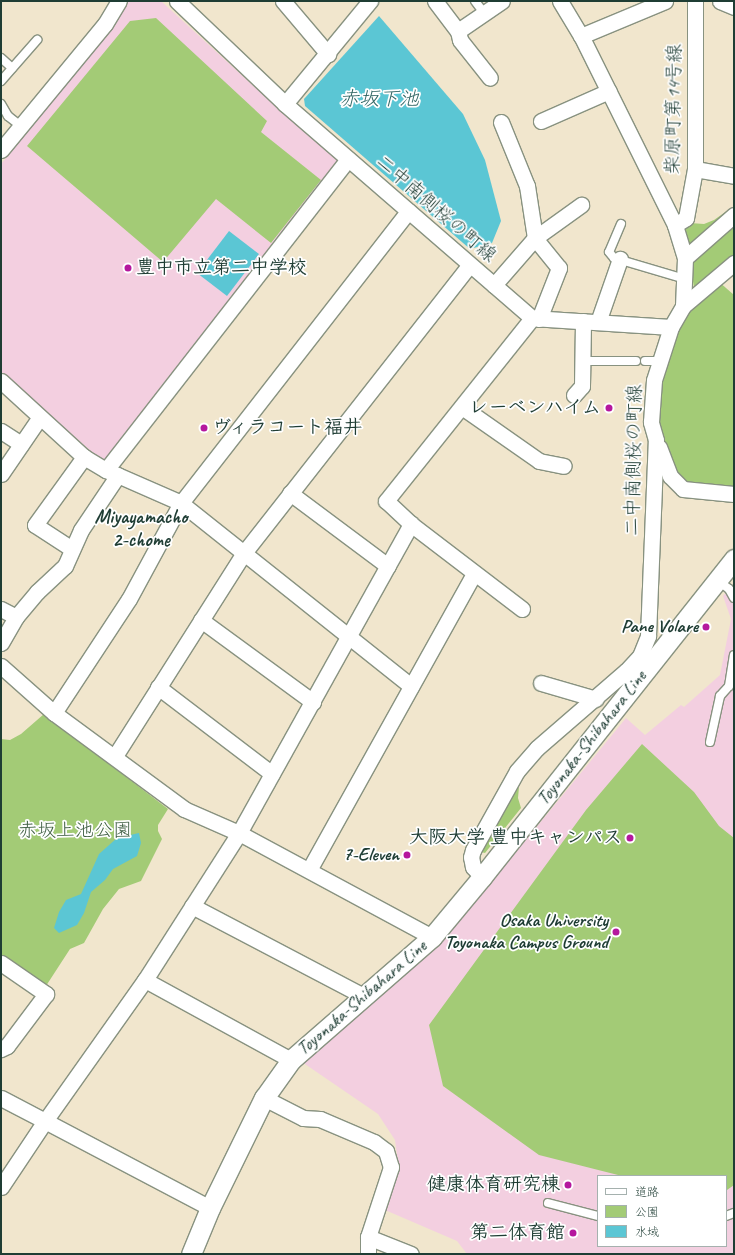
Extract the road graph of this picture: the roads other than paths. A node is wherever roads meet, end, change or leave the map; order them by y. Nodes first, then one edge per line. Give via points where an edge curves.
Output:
1 (119, 1) edge
2 (177, 1) edge
3 (282, 1) edge
4 (370, 1) edge
5 (435, 1) edge
6 (475, 1) edge
7 (502, 1) edge
8 (560, 1) edge
9 (664, 1) edge
10 (695, 1) edge
11 (720, 1) edge
12 (734, 7) edge
13 (484, 13) junction
14 (458, 31) junction
15 (581, 36) junction
16 (37, 40) dead end
17 (328, 54) junction
18 (1, 58) edge
19 (12, 68) junction
20 (490, 78) dead end
21 (1, 80) edge
22 (609, 91) junction
23 (1, 104) edge
24 (285, 104) junction
25 (541, 121) dead end
26 (502, 122) dead end
27 (21, 126) junction
28 (1, 150) edge
29 (348, 159) junction
30 (695, 169) junction
31 (734, 176) edge
32 (581, 205) dead end
33 (408, 211) junction
34 (734, 215) edge
35 (621, 224) dead end
36 (675, 225) junction
37 (535, 238) junction
38 (684, 258) junction
39 (620, 259) junction
40 (734, 264) edge
41 (470, 265) junction
42 (685, 279) junction
43 (494, 285) junction
44 (683, 306) junction
45 (536, 318) junction
46 (590, 322) junction
47 (671, 327) junction
48 (582, 361) junction
49 (660, 361) junction
50 (1, 381) edge
51 (574, 395) dead end
52 (462, 407) junction
53 (40, 417) junction
54 (1, 431) edge
55 (656, 440) junction
56 (21, 444) junction
57 (84, 457) junction
58 (564, 466) dead end
59 (112, 472) junction
60 (1, 474) edge
61 (290, 493) junction
62 (734, 494) edge
63 (181, 503) junction
64 (411, 524) junction
65 (72, 549) junction
66 (243, 554) junction
67 (734, 559) edge
68 (388, 566) junction
69 (474, 574) junction
70 (717, 580) junction
71 (734, 598) edge
72 (1, 609) edge
73 (522, 610) dead end
74 (16, 618) junction
75 (201, 620) junction
76 (350, 635) junction
77 (1, 643) edge
78 (734, 655) edge
79 (1, 666) edge
80 (541, 683) dead end
81 (411, 686) junction
82 (158, 687) junction
83 (596, 699) junction
84 (312, 702) junction
85 (54, 713) junction
86 (710, 742) dead end
87 (115, 756) junction
88 (272, 774) junction
89 (239, 833) junction
90 (309, 870) junction
91 (482, 877) junction
92 (192, 906) junction
93 (432, 937) junction
94 (1, 963) edge
95 (145, 980) junction
96 (365, 997) junction
97 (1, 1049) edge
98 (291, 1060) junction
99 (1, 1098) edge
100 (264, 1098) junction
101 (45, 1121) junction
102 (1, 1187) edge
103 (548, 1203) dead end
104 (210, 1208) junction
105 (597, 1216) edge
106 (368, 1237) junction
107 (191, 1254) edge
108 (368, 1254) edge
109 (411, 1254) edge

1 - 27 street via 105,24
2 - 24 street, 二中南側桜の町線
3 - 17 street
4 - 17 street
5 - 14 street
6 - 13 lane
7 - 13 street
8 - 15 street
9 - 15 street
10 - 30 street, 柴原町第14号線
11 - 12 street
13 - 14 street
14 - 20 street via 460,40
15 - 22 street
16 - 19 lane
17 - 24 street
18 - 19 lane
19 - 21 lane
22 - 25 street
22 - 36 street
23 - 27 lane via 8,116
24 - 29 street, 二中南側桜の町線
26 - 37 street via 527,186
27 - 28 street
29 - 33 street, 二中南側桜の町線
29 - 59 street
30 - 31 street
30 - 36 street, 柴原町第14号線 via 686,218
32 - 37 street
33 - 41 street, 二中南側桜の町線
33 - 63 street
34 - 38 street
35 - 39 lane via 609,252 614,258
36 - 38 street
37 - 43 street
37 - 45 street via 559,268
38 - 42 street
39 - 42 lane
39 - 46 street
40 - 44 street
41 - 43 street, 二中南側桜の町線
41 - 61 street
42 - 44 street
43 - 45 street, 二中南側桜の町線
44 - 47 street
45 - 46 street
45 - 52 street
46 - 47 street
46 - 48 street
47 - 49 street, 二中南側桜の町線
48 - 49 lane
48 - 51 street via 582,386
49 - 55 street, 二中南側桜の町線 via 654,380 651,422
50 - 53 street
52 - 58 street via 539,461
52 - 64 street via 386,502
53 - 56 street
53 - 57 street
54 - 56 street
55 - 62 street via 670,476 683,489
55 - 83 street, 二中南側桜の町線 via 648,636 640,656
56 - 60 street
57 - 59 street
57 - 65 street via 35,525
59 - 63 street
59 - 65 street
61 - 66 street
61 - 68 street
63 - 66 street
63 - 85 street via 129,599
64 - 68 street
64 - 69 street
65 - 74 street via 65,566 37,592
66 - 75 street
66 - 76 street
67 - 70 street, Toyonaka-Shibahara Line
68 - 76 street
69 - 73 street
69 - 81 street
70 - 71 lane via 729,589
70 - 91 street, Toyonaka-Shibahara Line
72 - 74 street
74 - 77 street
75 - 82 street
75 - 84 street
76 - 81 street
76 - 84 street
78 - 86 lane via 729,686 720,696
79 - 85 street
80 - 83 street
81 - 90 street
82 - 87 street
82 - 88 street
83 - 91 street, 二中南側桜の町線 via 537,748 517,770 473,850 473,867
84 - 88 street
85 - 87 street
87 - 89 street via 184,809
88 - 89 street
89 - 90 street
89 - 92 street
90 - 93 street
91 - 93 street, Toyonaka-Shibahara Line
92 - 95 street
92 - 96 street
93 - 96 street, Toyonaka-Shibahara Line
94 - 97 street via 46,994 7,1046
95 - 98 street
95 - 101 street
96 - 98 street, Toyonaka-Shibahara Line
98 - 100 street, Toyonaka-Shibahara Line
99 - 101 street
100 - 104 street, Toyonaka-Shibahara Line
100 - 106 street via 303,1118 320,1119 374,1142 386,1151 391,1167
101 - 102 street
101 - 104 street
103 - 105 lane
104 - 107 street, Toyonaka-Shibahara Line
106 - 108 street
106 - 109 street

